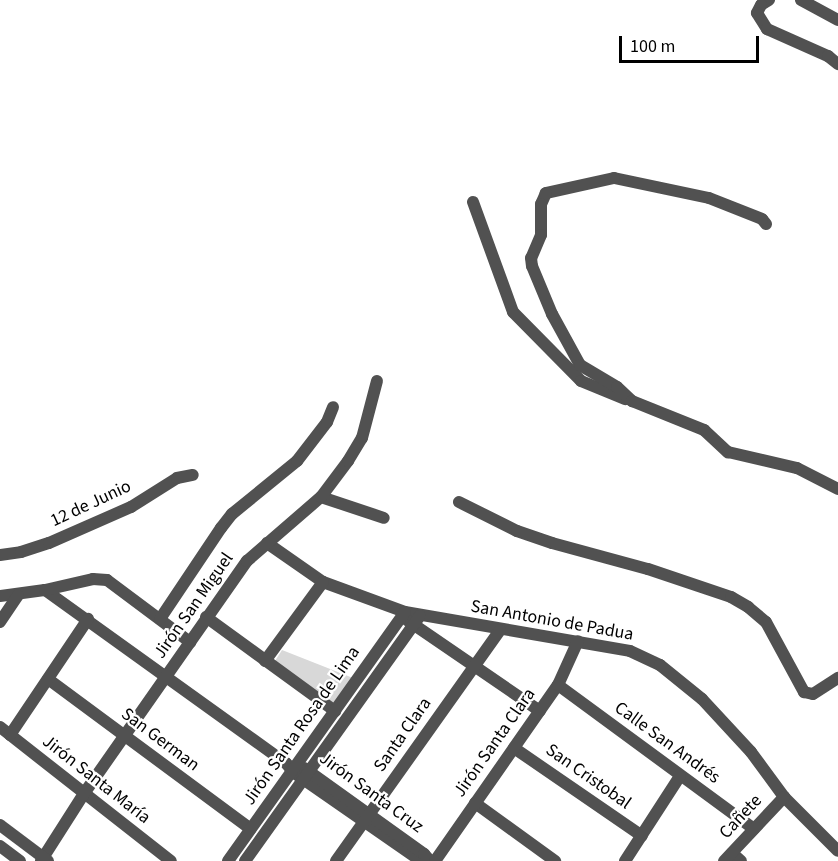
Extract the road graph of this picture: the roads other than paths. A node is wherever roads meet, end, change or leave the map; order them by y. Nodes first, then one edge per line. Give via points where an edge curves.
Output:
1 (769, 0) edge
2 (801, 0) edge
3 (838, 20) edge
4 (838, 64) edge
5 (473, 202) dead end
6 (766, 224) dead end
7 (377, 381) dead end
8 (632, 401) junction
9 (333, 407) dead end
10 (193, 475) dead end
11 (838, 489) edge
12 (321, 498) junction
13 (459, 502) dead end
14 (384, 518) dead end
15 (267, 543) junction
16 (0, 555) edge
17 (323, 582) junction
18 (45, 590) junction
19 (18, 595) junction
20 (0, 596) edge
21 (404, 614) junction
22 (206, 618) junction
23 (159, 619) junction
24 (88, 620) junction
25 (417, 620) junction
26 (0, 622) edge
27 (500, 630) junction
28 (578, 641) junction
29 (190, 642) junction
30 (266, 661) junction
31 (474, 666) junction
32 (166, 678) junction
33 (838, 678) edge
34 (48, 679) junction
35 (558, 685) junction
36 (335, 711) junction
37 (540, 711) junction
38 (0, 727) edge
39 (10, 735) junction
40 (124, 735) junction
41 (514, 748) junction
42 (298, 770) junction
43 (680, 776) junction
44 (83, 795) junction
45 (784, 797) junction
46 (475, 803) junction
47 (367, 818) junction
48 (0, 825) edge
49 (251, 829) junction
50 (754, 829) junction
51 (642, 836) junction
52 (0, 846) edge
53 (838, 851) edge
54 (732, 858) edge
55 (44, 860) edge
56 (20, 861) edge
57 (171, 861) edge
58 (228, 861) edge
59 (245, 861) edge
60 (336, 861) edge
61 (421, 861) edge
62 (430, 861) edge
63 (435, 861) edge
64 (555, 861) edge
65 (626, 861) edge

1 - 4 street via 757,13 767,29
2 - 3 street
5 - 8 street via 513,312 581,381
6 - 8 street via 709,198 629,180 614,178 546,193 541,204 541,235 531,258 532,266 580,365
7 - 12 street, Jirón San Miguel via 362,438
8 - 11 street via 704,430 728,452 797,468
9 - 23 street via 327,422 297,461 232,514
10 - 16 street, 12 de Junio via 177,478 131,507 49,543
12 - 14 street
12 - 15 street, Jirón San Miguel
13 - 33 street via 517,531 740,601 766,622 802,690 813,694
15 - 17 street, San Antonio de Padua
15 - 22 street, Jirón San Miguel via 247,561
17 - 21 street, San Antonio de Padua
17 - 30 street
18 - 19 street
18 - 23 street via 75,582 107,580
18 - 24 street, Jirón Santa Cruz
19 - 20 street
19 - 26 street
21 - 25 street, San Antonio de Padua
21 - 36 street, Jirón Santa Rosa de Lima
22 - 29 street, Jirón San Miguel
22 - 30 street
23 - 29 street
24 - 32 street, Jirón Santa Cruz
24 - 34 street
25 - 27 street, San Antonio de Padua
25 - 31 street
25 - 42 street, Jirón Santa Rosa de Lima
27 - 28 street, San Antonio de Padua
27 - 31 street, Santa Clara
28 - 35 street, Jirón Santa Clara
28 - 45 street, San Antonio de Padua via 630,651 660,665 702,699
29 - 32 street, Jirón San Miguel
30 - 36 street
31 - 37 street
31 - 47 street, Santa Clara
32 - 40 street, Jirón San Miguel
32 - 42 street, Jirón Santa Cruz
34 - 39 street
34 - 40 street, San German
35 - 37 street, Jirón Santa Clara
35 - 43 street, Calle San Andrés
36 - 42 street, Jirón Santa Rosa de Lima
37 - 41 street, Jirón Santa Clara
38 - 39 street, Jirón Santa María
39 - 44 street, Jirón Santa María
40 - 44 street, Jirón San Miguel
40 - 49 street, San German
41 - 46 street, Jirón Santa Clara
41 - 51 street, San Cristobal
42 - 47 street, Jirón Santa Cruz
42 - 49 street, Jirón Santa Rosa de Lima
42 - 59 street, Jirón Santa Rosa de Lima
43 - 50 street, Calle San Andrés
43 - 51 street
44 - 55 street, Jirón San Miguel
44 - 57 street, Jirón Santa María
45 - 50 street, Cañete
45 - 53 street, San Antonio de Padua
46 - 63 street, Jirón Santa Clara
46 - 64 street
47 - 60 street, Santa Clara
47 - 61 street, Jirón Santa Cruz
47 - 62 street, Jirón Santa Cruz
48 - 55 street
49 - 58 street, Jirón Santa Rosa de Lima
50 - 54 street, Cañete
51 - 65 street
52 - 56 street

